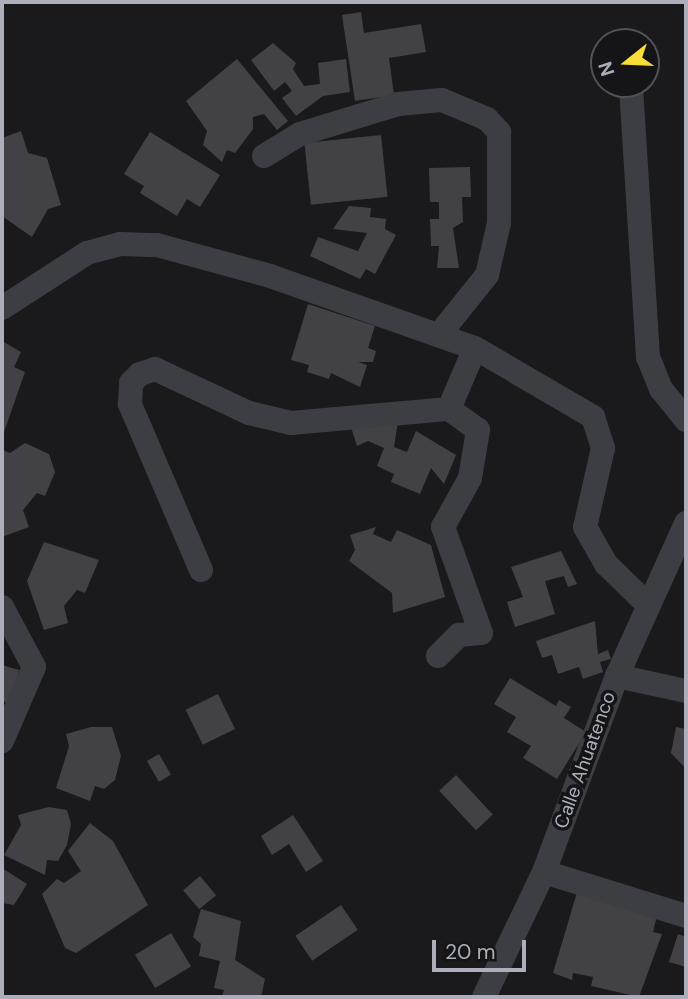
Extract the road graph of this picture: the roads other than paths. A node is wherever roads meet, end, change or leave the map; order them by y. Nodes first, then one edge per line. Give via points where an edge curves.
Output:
1 (632, 98) edge
2 (264, 156) dead end
3 (2, 308) edge
4 (439, 334) junction
5 (475, 348) junction
6 (449, 409) junction
7 (686, 420) edge
8 (683, 536) edge
9 (201, 570) dead end
10 (648, 605) junction
11 (2, 607) edge
12 (438, 656) dead end
13 (617, 676) junction
14 (686, 691) edge
15 (2, 741) edge
16 (544, 872) junction
17 (686, 916) edge
18 (484, 997) edge

1 - 7 street via 648,357 661,389
2 - 4 street via 300,134 398,104 442,100 487,119 499,132 499,223 487,275
3 - 4 street via 87,253 121,244 157,245
4 - 5 street
5 - 6 street
5 - 10 street via 593,417 603,448 585,527 606,564
6 - 9 street via 291,423 249,413 155,369 140,374 131,383 130,404
6 - 12 street via 478,430 470,478 443,527 481,633 459,635
8 - 10 street, Calle Ahuatenco
10 - 13 street, Calle Ahuatenco
11 - 15 street via 33,667
13 - 14 street
13 - 16 street, Calle Ahuatenco
16 - 17 street
16 - 18 street, Calle Ahuatenco

